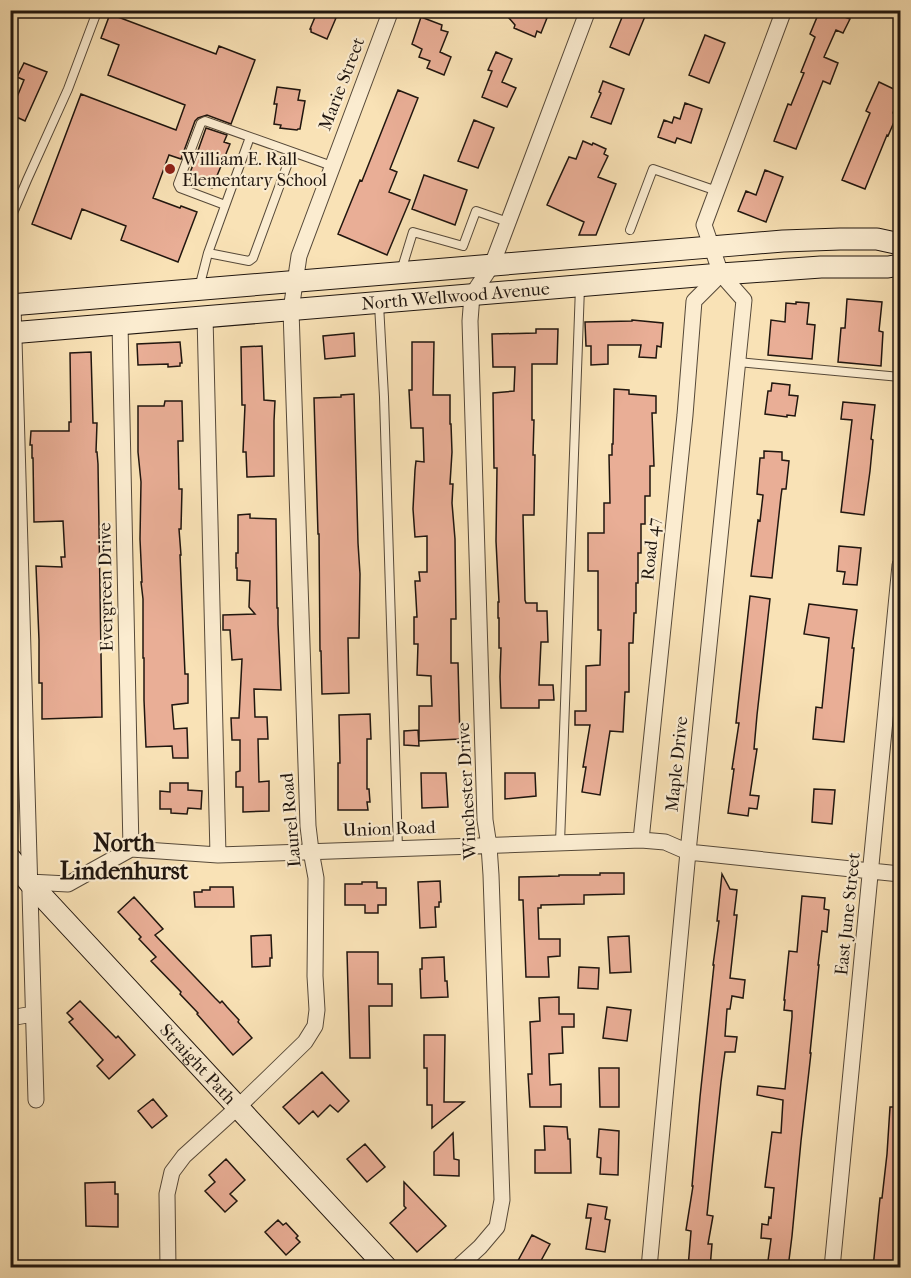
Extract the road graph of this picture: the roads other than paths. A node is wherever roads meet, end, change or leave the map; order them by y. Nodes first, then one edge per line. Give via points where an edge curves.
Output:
1 (391, 10) edge
2 (588, 10) edge
3 (784, 10) edge
4 (95, 18) dead end
5 (250, 136) junction
6 (292, 152) junction
7 (332, 166) junction
8 (717, 191) junction
9 (225, 205) junction
10 (10, 220) edge
11 (508, 222) junction
12 (630, 230) dead end
13 (899, 240) edge
14 (711, 246) junction
15 (208, 253) junction
16 (492, 265) junction
17 (894, 266) edge
18 (401, 273) junction
19 (721, 274) junction
20 (296, 281) junction
21 (580, 286) junction
22 (199, 290) junction
23 (472, 295) junction
24 (379, 303) junction
25 (12, 305) edge
26 (291, 310) junction
27 (205, 316) junction
28 (120, 324) junction
29 (12, 333) edge
30 (738, 362) junction
31 (900, 377) edge
32 (13, 414) edge
33 (14, 460) edge
34 (900, 565) edge
35 (641, 840) junction
36 (560, 843) junction
37 (489, 846) junction
38 (131, 849) junction
39 (398, 849) junction
40 (310, 851) junction
41 (688, 852) junction
42 (218, 855) junction
43 (10, 858) edge
44 (872, 871) junction
45 (900, 874) edge
46 (29, 882) junction
47 (33, 1014) junction
48 (10, 1018) edge
49 (36, 1100) dead end
50 (238, 1107) junction
51 (168, 1268) edge
52 (387, 1268) edge
53 (457, 1268) edge
54 (649, 1268) edge
55 (832, 1268) edge

1 - 7 street, Marie Street
2 - 11 street
3 - 8 street
4 - 10 lane
5 - 6 lane
5 - 9 lane
5 - 9 lane via 201,123 178,184
6 - 7 lane
6 - 15 lane via 253,258 249,261
7 - 20 street, Marie Street via 299,256
8 - 12 lane via 652,169
8 - 14 street via 704,225
9 - 15 lane
11 - 16 street
11 - 18 lane via 476,211 463,246 413,232
13 - 14 main road
13 - 17 street
14 - 16 main road
14 - 19 street
15 - 22 lane
16 - 18 main road
16 - 23 street
17 - 19 main road, North Wellwood Avenue
18 - 20 main road
19 - 21 main road, North Wellwood Avenue
19 - 30 street, Maple Drive via 744,300
19 - 35 street, Road 47 via 694,301
20 - 22 main road
20 - 26 street, Marie Street
21 - 23 main road, North Wellwood Avenue
21 - 36 lane
22 - 25 main road
23 - 24 main road, North Wellwood Avenue
23 - 37 street, Winchester Drive via 484,808
24 - 26 main road, North Wellwood Avenue
24 - 39 lane
25 - 29 street
26 - 27 main road, North Wellwood Avenue
26 - 40 street, Laurel Road
27 - 28 main road, North Wellwood Avenue
27 - 42 street
28 - 29 main road, North Wellwood Avenue
28 - 38 street, Evergreen Drive
29 - 32 street
30 - 31 lane
30 - 41 street, Maple Drive
32 - 33 street
33 - 46 street
34 - 44 street, East June Street
35 - 36 street, Union Road
35 - 41 street, Union Road via 665,842
36 - 37 street, Union Road
37 - 39 street, Union Road
37 - 53 street, Winchester Drive via 502,1200 497,1227
38 - 42 street, Union Road
38 - 46 street via 68,884
39 - 40 street, Union Road
40 - 42 street, Union Road
40 - 50 street, Laurel Road via 316,878 315,1026 305,1042
41 - 44 street, Union Road
41 - 54 street, Maple Drive
43 - 46 main road, Straight Path
44 - 45 street, Union Road
44 - 55 street, East June Street
46 - 47 street
46 - 50 main road, Straight Path
47 - 48 street
47 - 49 street
50 - 51 street, Laurel Road via 183,1155 172,1172 167,1194
50 - 52 main road, Straight Path

